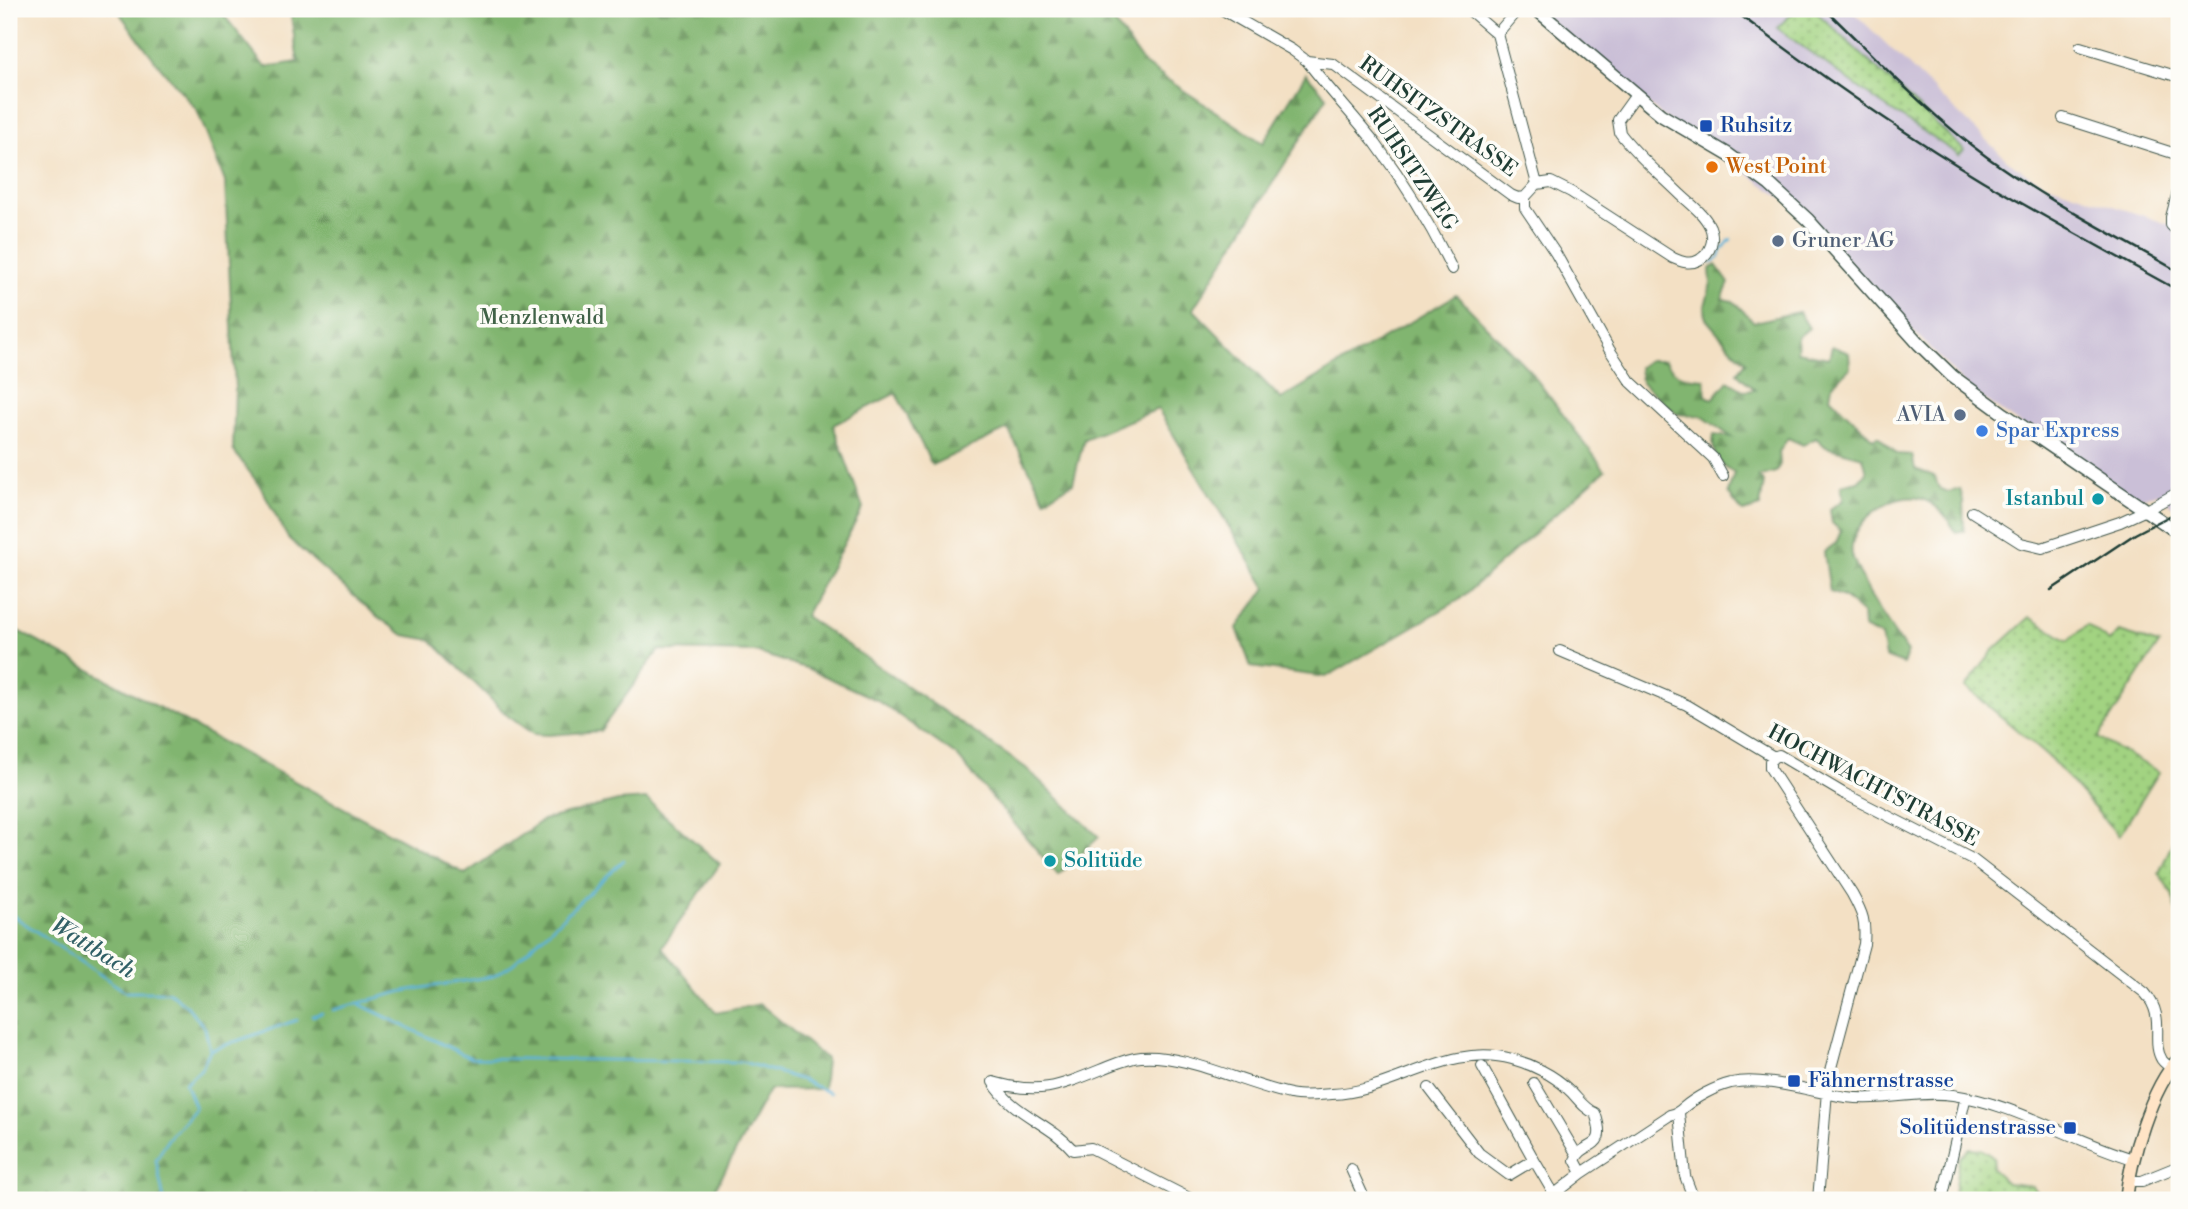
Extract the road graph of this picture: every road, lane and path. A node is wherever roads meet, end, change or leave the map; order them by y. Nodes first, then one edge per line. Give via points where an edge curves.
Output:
1 (1221, 9) edge
2 (1468, 9) edge
3 (1518, 9) edge
4 (1536, 9) edge
5 (1497, 34) junction
6 (2080, 47) dead end
7 (1307, 61) junction
8 (2179, 77) edge
9 (1636, 96) junction
10 (2063, 118) dead end
11 (2179, 155) edge
12 (1537, 184) junction
13 (2179, 188) edge
14 (1525, 197) junction
15 (2179, 233) edge
16 (1452, 269) dead end
17 (1723, 476) dead end
18 (2179, 492) edge
19 (2146, 510) junction
20 (1972, 512) dead end
21 (2179, 533) edge
22 (1560, 651) dead end
23 (1774, 757) junction
24 (2175, 1063) edge
25 (1482, 1066) dead end
26 (1534, 1083) dead end
27 (1429, 1088) dead end
28 (1828, 1094) junction
29 (1965, 1100) junction
30 (1679, 1113) junction
31 (1577, 1155) junction
32 (2133, 1159) junction
33 (1534, 1160) junction
34 (2179, 1166) edge
35 (1351, 1169) dead end
36 (1582, 1172) junction
37 (2128, 1181) junction
38 (1550, 1197) edge
39 (1193, 1200) edge
40 (1365, 1200) edge
41 (1694, 1200) edge
42 (1818, 1200) edge
43 (1942, 1200) edge
44 (2126, 1200) edge

1 - 7 street, RUHSITZSTRASSE
2 - 5 street
3 - 5 street
4 - 9 street
5 - 12 street
6 - 8 street
7 - 14 street, RUHSITZSTRASSE via 1333,64 1486,178 1511,195
7 - 16 street, RUHSITZWEG via 1391,165
9 - 12 street, RUHSITZSTRASSE via 1618,120 1619,133 1704,218 1713,237 1706,255 1693,262 1673,258 1572,192 1551,182
9 - 19 street via 1779,193 1952,376
10 - 11 street
12 - 14 street, RUHSITZSTRASSE
13 - 15 street via 2171,217 2171,225
14 - 17 street via 1525,208 1630,381 1713,458
18 - 19 street
19 - 20 street via 2042,548 2021,543
19 - 21 street
22 - 23 street, HOCHWACHTSTRASSE via 1687,705
23 - 24 street, HOCHWACHTSTRASSE via 1779,755 1965,855 2127,978 2153,1002 2161,1059
23 - 28 street via 1770,768 1852,894 1866,927
24 - 32 main road via 2160,1085
25 - 33 street
26 - 31 street
27 - 33 street via 1479,1153 1509,1175
28 - 29 street via 1861,1099 1941,1094
28 - 30 street via 1733,1083 1709,1092
28 - 42 street
29 - 32 street via 2018,1113
29 - 43 street
30 - 36 street
30 - 41 street via 1685,1176
31 - 36 street
31 - 39 street via 1598,1139 1595,1113 1567,1087 1511,1058 1466,1056 1362,1091 1337,1094 1293,1095 1156,1057 1125,1061 1053,1088 1029,1090 993,1082 1000,1094 1062,1136 1073,1150 1091,1148
32 - 37 main road
33 - 38 street
34 - 37 street via 2142,1181
35 - 40 street
36 - 38 street
37 - 44 main road

